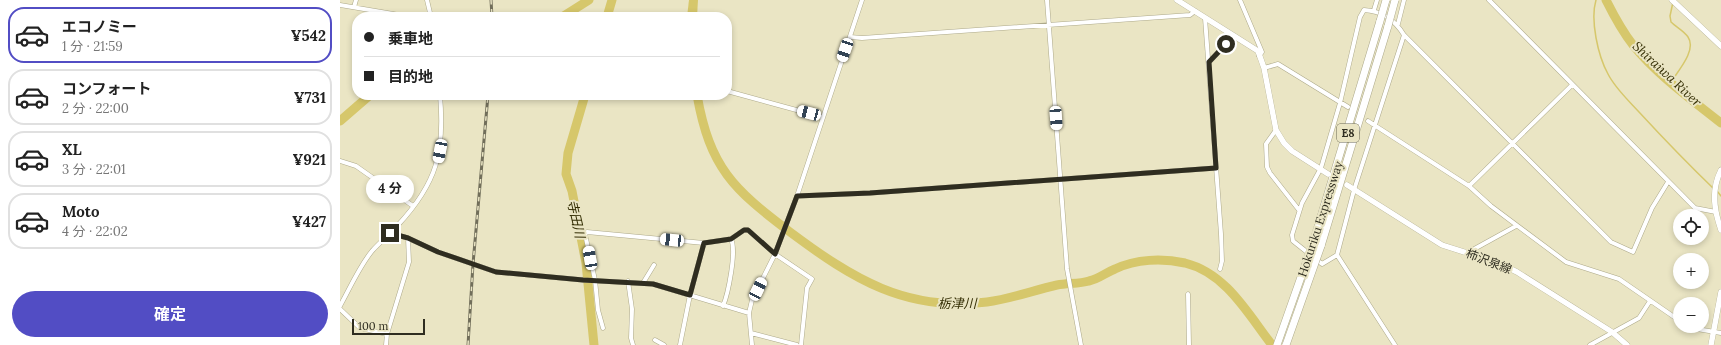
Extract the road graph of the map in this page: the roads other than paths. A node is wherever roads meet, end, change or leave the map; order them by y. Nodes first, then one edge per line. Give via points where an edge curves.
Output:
1 (356, 0) edge
2 (427, 0) edge
3 (862, 0) edge
4 (1047, 0) edge
5 (1177, 0) edge
6 (1240, 0) edge
7 (1377, 0) edge
8 (1386, 0) edge
9 (1395, 0) edge
10 (1404, 0) edge
11 (1489, 0) edge
12 (1672, 0) edge
13 (340, 4) edge
14 (354, 7) junction
15 (1374, 10) junction
16 (1194, 11) junction
17 (382, 12) edge
18 (429, 12) edge
19 (1205, 18) junction
20 (1398, 24) junction
21 (1050, 26) junction
22 (1404, 35) junction
23 (1234, 36) junction
24 (850, 37) junction
25 (1721, 46) edge
26 (1259, 56) junction
27 (1209, 62) junction
28 (1264, 68) junction
29 (1572, 85) junction
30 (732, 92) edge
31 (441, 100) edge
32 (1340, 103) junction
33 (1348, 107) dead end
34 (822, 116) junction
35 (1368, 121) dead end
36 (1376, 126) junction
37 (1276, 130) junction
38 (1512, 143) junction
39 (340, 161) edge
40 (1216, 168) junction
41 (1321, 168) junction
42 (1721, 170) edge
43 (1328, 174) dead end
44 (1060, 180) junction
45 (1668, 182) junction
46 (1347, 185) dead end
47 (1469, 186) junction
48 (1354, 190) junction
49 (797, 196) junction
50 (413, 206) junction
51 (1299, 210) junction
52 (1716, 212) junction
53 (1516, 226) junction
54 (1721, 230) edge
55 (390, 233) junction
56 (408, 238) junction
57 (731, 239) junction
58 (704, 243) junction
59 (1467, 253) junction
60 (775, 254) junction
61 (1337, 256) junction
62 (654, 265) dead end
63 (1220, 269) dead end
64 (595, 280) junction
65 (628, 281) junction
66 (643, 283) junction
67 (1721, 292) edge
68 (1188, 294) dead end
69 (690, 295) junction
70 (1650, 301) junction
71 (722, 306) junction
72 (340, 308) edge
73 (748, 313) junction
74 (1673, 316) edge
75 (603, 328) dead end
76 (1612, 332) junction
77 (1709, 332) edge
78 (751, 333) junction
79 (1714, 333) junction
80 (1721, 333) edge
81 (387, 334) junction
82 (655, 340) dead end
83 (386, 345) edge
84 (633, 345) edge
85 (664, 345) edge
86 (680, 345) edge
87 (752, 345) edge
88 (797, 345) edge
89 (801, 345) edge
90 (1081, 345) edge
91 (1189, 345) edge
92 (1277, 345) edge
93 (1286, 345) edge
94 (1395, 345) edge
95 (1590, 345) edge
96 (1627, 345) edge
97 (1711, 345) edge

1 - 14 street
2 - 18 street
3 - 24 street
4 - 21 street
5 - 16 main road
6 - 26 street via 1262,52
7 - 15 street
8 - 92 highway, Hokuriku Expressway / E8, bridge via 1313,243
9 - 93 highway, Hokuriku Expressway / E8, bridge via 1321,246
10 - 20 street
11 - 29 street
12 - 25 main road
13 - 14 street
14 - 17 street
15 - 20 street
15 - 32 street via 1364,10 1360,17
16 - 19 main road
16 - 21 street via 1190,15
19 - 23 main road
19 - 27 street
20 - 22 street
21 - 24 street
21 - 44 street
22 - 36 street
22 - 38 street
23 - 26 main road via 1258,51
23 - 27 street
24 - 34 street
26 - 28 main road
27 - 40 street
28 - 32 street via 1278,64
28 - 37 main road
29 - 38 street
29 - 45 street
30 - 34 street
31 - 50 street via 443,121 438,159 430,181
32 - 33 street
32 - 41 street
34 - 49 street
35 - 36 street
36 - 47 street
36 - 48 street
37 - 41 main road via 1292,151
37 - 51 street via 1266,144 1267,167
38 - 45 street via 1611,242 1633,252 1652,208
38 - 47 street
39 - 50 street via 356,166
40 - 44 street
40 - 63 street via 1222,261
41 - 43 main road
41 - 51 street
42 - 52 main road via 1715,184
44 - 49 street
44 - 90 street via 1070,295
45 - 52 street via 1695,208
46 - 48 main road, 柿沢泉線
47 - 53 street
48 - 59 main road, 柿沢泉線 via 1442,245
48 - 61 street
49 - 60 street
50 - 55 street
51 - 61 street via 1292,234 1293,241 1322,264
52 - 54 main road
53 - 59 street
53 - 70 street via 1566,262 1619,279
55 - 56 street
55 - 72 street via 371,252
56 - 64 street via 438,252 496,272
56 - 81 street via 409,262
57 - 58 street
57 - 60 street via 748,230
57 - 71 street via 733,247 729,286
58 - 64 street via 590,231 586,234
58 - 69 street
59 - 76 main road, 柿沢泉線 via 1513,269
60 - 73 street
60 - 89 street via 812,279 806,288
61 - 94 street
62 - 66 street
64 - 65 street
64 - 75 street
65 - 66 street
65 - 84 street
66 - 69 street
67 - 79 main road
68 - 91 street
69 - 71 street
69 - 86 street
70 - 74 street
70 - 76 street via 1639,318 1626,327
71 - 73 street
72 - 81 street via 360,328
73 - 78 street
76 - 95 street
76 - 96 main road, 柿沢泉線
77 - 79 street
78 - 87 street
78 - 88 street
79 - 80 street
79 - 97 main road
81 - 83 street
82 - 85 street

